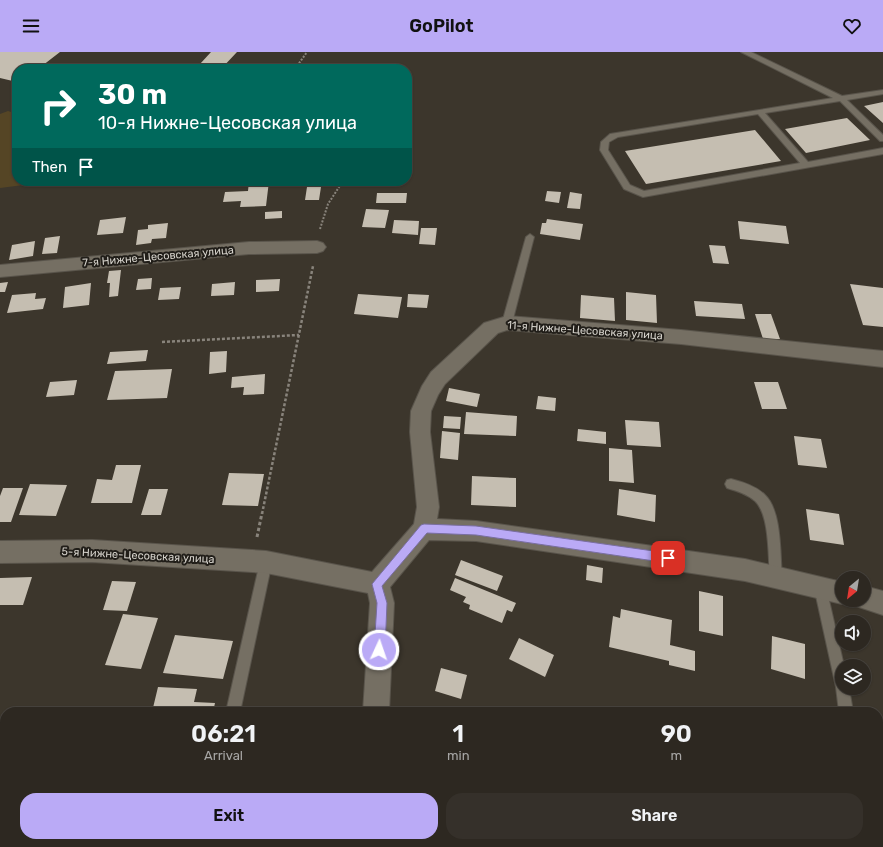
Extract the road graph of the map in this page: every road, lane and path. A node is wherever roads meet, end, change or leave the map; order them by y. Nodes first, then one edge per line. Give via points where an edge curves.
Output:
1 (307, 52) edge
2 (745, 52) edge
3 (299, 64) edge
4 (883, 92) edge
5 (842, 99) junction
6 (761, 113) junction
7 (883, 139) edge
8 (883, 151) edge
9 (805, 164) junction
10 (339, 186) edge
11 (530, 237) dead end
12 (317, 247) junction
13 (0, 271) edge
14 (507, 323) junction
15 (299, 335) junction
16 (162, 342) dead end
17 (883, 359) edge
18 (731, 484) dead end
19 (424, 529) junction
20 (0, 552) edge
21 (259, 562) junction
22 (776, 577) junction
23 (377, 584) junction
24 (820, 587) junction
25 (835, 590) edge
26 (871, 600) edge
27 (883, 603) edge
28 (836, 659) edge
29 (843, 695) edge
30 (234, 707) edge
31 (376, 707) edge
32 (845, 707) edge

1 - 3 path
2 - 5 lane
4 - 5 lane
5 - 6 lane
5 - 7 lane
6 - 9 lane
6 - 9 lane via 616,135 606,140 604,150 627,187 643,194
8 - 9 lane
10 - 12 path via 324,213
11 - 14 lane
12 - 13 street, 7-я Нижне-Цесовская улица via 249,248
12 - 15 path
14 - 17 street, 11-я Нижне-Цесовская улица via 680,337
14 - 19 street, 11-я Нижне-Цесовская улица via 491,328 438,378 421,411 420,432 428,507
15 - 16 path
15 - 21 path
18 - 22 lane via 757,495 764,502 771,520
19 - 22 street via 476,531 569,543
19 - 23 street
20 - 21 street, 5-я Нижне-Цесовская улица via 92,551
21 - 23 street, 5-я Нижне-Цесовская улица
21 - 30 lane
22 - 24 street
23 - 31 street via 382,603
24 - 25 street
24 - 28 lane
26 - 27 street
29 - 32 lane

